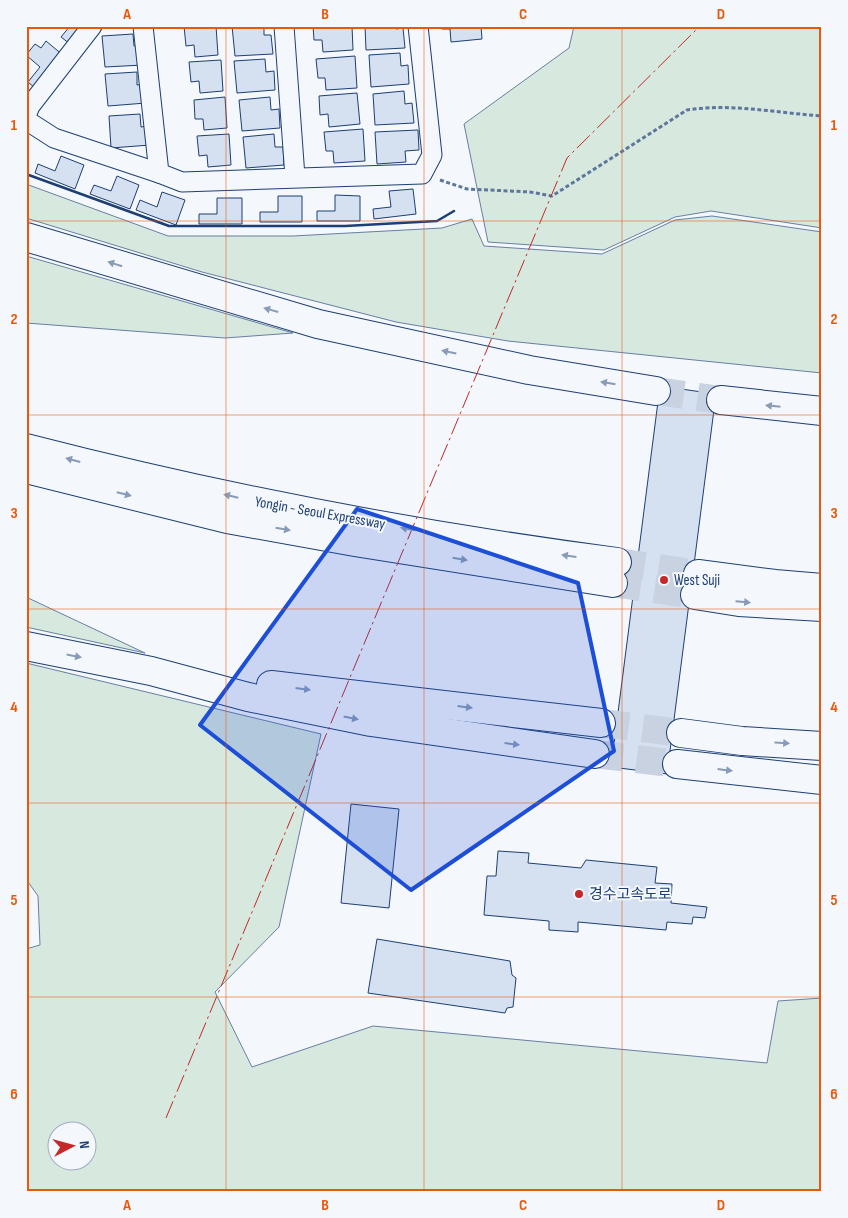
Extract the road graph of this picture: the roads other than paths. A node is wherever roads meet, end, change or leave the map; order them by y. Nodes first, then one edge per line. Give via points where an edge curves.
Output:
1 (92, 26) edge
2 (143, 26) edge
3 (284, 26) edge
4 (418, 26) edge
5 (26, 116) edge
6 (26, 120) edge
7 (159, 173) junction
8 (295, 177) junction
9 (26, 237) edge
10 (656, 391) tunnel mouth
11 (721, 400) tunnel mouth
12 (822, 411) edge
13 (26, 448) edge
14 (26, 469) edge
15 (822, 588) edge
16 (822, 607) edge
17 (26, 646) edge
18 (151, 671) junction
19 (601, 723) tunnel mouth
20 (681, 733) tunnel mouth
21 (822, 746) edge
22 (595, 754) tunnel mouth
23 (677, 764) tunnel mouth
24 (822, 780) edge

1 - 5 street via 30,106
2 - 7 street
3 - 8 street
4 - 8 street via 432,155 422,174
6 - 7 street via 54,138
7 - 8 street via 182,182
10 -> 9 highway via 529,370 318,324
12 -> 11 highway
14 -> 13 highway, Yongin - Seoul Expressway via 227,519 355,542 615,572 516,548 251,500
15 -> 16 highway via 775,584 696,584 739,602
17 -> 18 highway
18 -> 19 highway
18 -> 22 highway via 248,697 371,722
20 -> 21 highway
23 -> 24 highway

